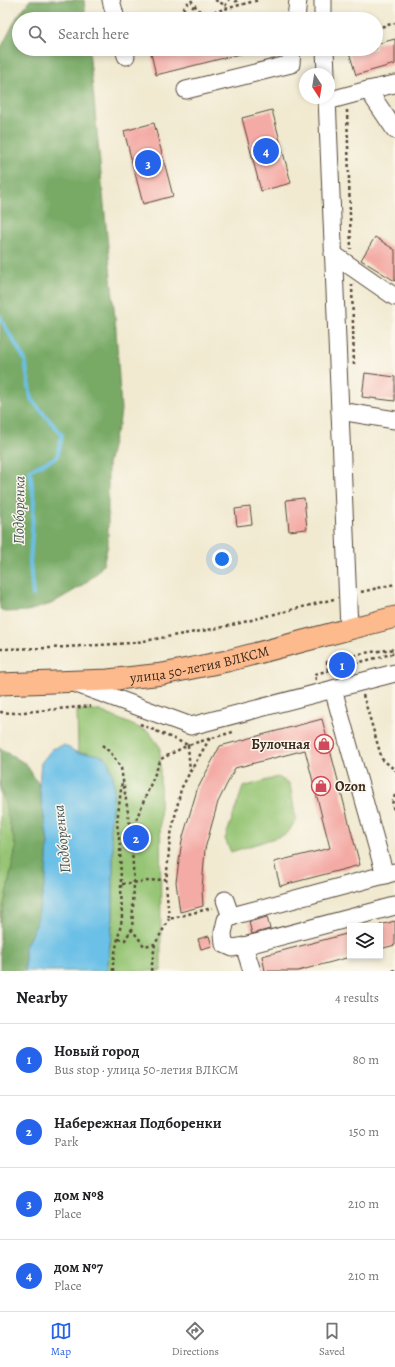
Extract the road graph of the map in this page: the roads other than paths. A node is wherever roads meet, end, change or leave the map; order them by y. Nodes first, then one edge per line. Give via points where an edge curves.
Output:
1 (111, 0) edge
2 (298, 0) edge
3 (323, 0) edge
4 (114, 12) edge
5 (297, 12) edge
6 (323, 12) edge
7 (292, 56) edge
8 (325, 56) edge
9 (326, 68) edge
10 (395, 84) edge
11 (186, 90) dead end
12 (368, 90) junction
13 (335, 98) edge
14 (327, 104) edge
15 (395, 130) edge
16 (333, 254) junction
17 (395, 297) edge
18 (340, 411) junction
19 (395, 420) edge
20 (395, 617) edge
21 (349, 629) junction
22 (395, 672) edge
23 (71, 682) junction
24 (0, 684) edge
25 (333, 689) junction
26 (390, 873) edge
27 (395, 906) edge
28 (366, 920) edge
29 (244, 946) junction
30 (252, 971) edge

1 - 4 lane
2 - 5 lane
3 - 6 lane
7 - 11 lane via 291,64
8 - 9 lane
10 - 12 lane
12 - 13 lane
12 - 15 lane
14 - 16 lane
16 - 17 lane
16 - 18 lane
18 - 19 lane
18 - 21 lane
20 - 21 main road, улица 50-летия ВЛКСМ
21 - 23 main road, улица 50-летия ВЛКСМ via 227,661 163,674
22 - 25 lane
23 - 24 main road, улица 50-летия ВЛКСМ
23 - 25 lane via 191,726
25 - 26 lane
26 - 29 lane via 236,915 228,907 223,933 224,944 233,948
27 - 28 lane
28 - 29 lane
29 - 30 lane

